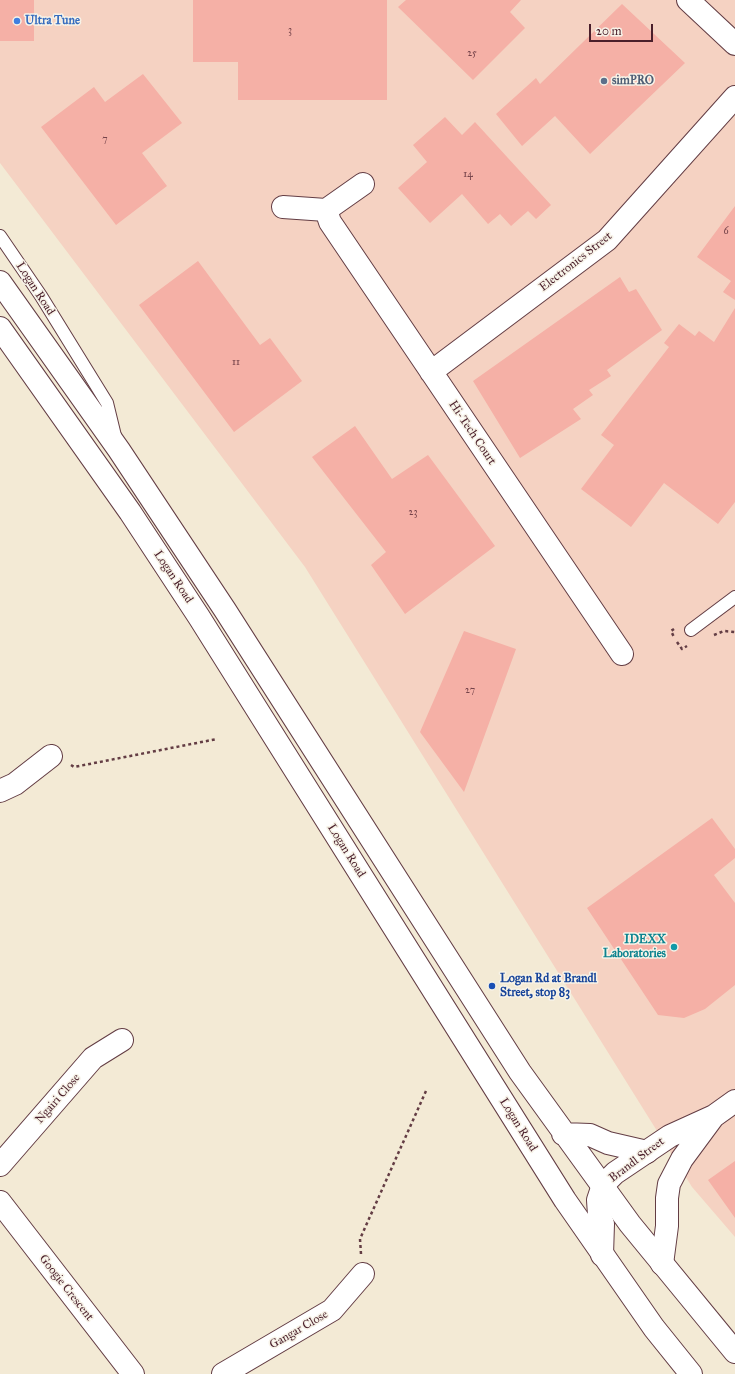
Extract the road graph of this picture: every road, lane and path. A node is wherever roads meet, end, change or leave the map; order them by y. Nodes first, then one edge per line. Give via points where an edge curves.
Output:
1 (688, 0) edge
2 (735, 44) edge
3 (735, 97) edge
4 (363, 184) dead end
5 (283, 207) dead end
6 (326, 210) junction
7 (0, 236) edge
8 (0, 282) edge
9 (0, 328) edge
10 (431, 372) junction
11 (119, 450) junction
12 (735, 597) edge
13 (691, 630) dead end
14 (622, 654) dead end
15 (217, 739) dead end
16 (52, 756) joint
17 (0, 791) edge
18 (122, 1040) dead end
19 (426, 1090) dead end
20 (735, 1101) edge
21 (714, 1116) junction
22 (563, 1134) junction
23 (646, 1152) junction
24 (0, 1165) edge
25 (602, 1188) junction
26 (0, 1202) edge
27 (602, 1256) junction
28 (662, 1264) junction
29 (363, 1274) joint
30 (735, 1352) edge
31 (133, 1374) edge
32 (224, 1374) edge
33 (692, 1374) edge

1 - 2 main road
3 - 10 main road, Electronics Street via 607,240
4 - 6 main road
5 - 6 main road
6 - 10 main road, Hi-Tech Court via 330,222
7 - 11 lane, Logan Road via 107,403
8 - 11 main road, Logan Road
9 - 27 main road, Logan Road via 130,512 199,617
10 - 14 main road, Hi-Tech Court
11 - 22 main road, Logan Road via 226,610 508,1053
12 - 13 lane
15 - 16 path via 74,767
16 - 17 main road via 15,784
18 - 24 main road, Ngairi Close via 93,1058
19 - 29 path via 360,1238
20 - 21 main road, Brandl Street
21 - 23 main road, Brandl Street via 670,1136
21 - 28 main road, Brandl Street via 682,1159 669,1184
22 - 23 main road via 590,1135 608,1143
22 - 25 main road, Logan Road
23 - 25 main road, Brandl Street via 615,1173
25 - 27 main road, Brandl Street via 598,1208 603,1224
25 - 28 main road, Logan Road
26 - 31 main road, Googie Crescent
27 - 33 main road, Logan Road via 654,1328
28 - 30 main road, Logan Road
29 - 32 main road, Gangar Close via 332,1310

